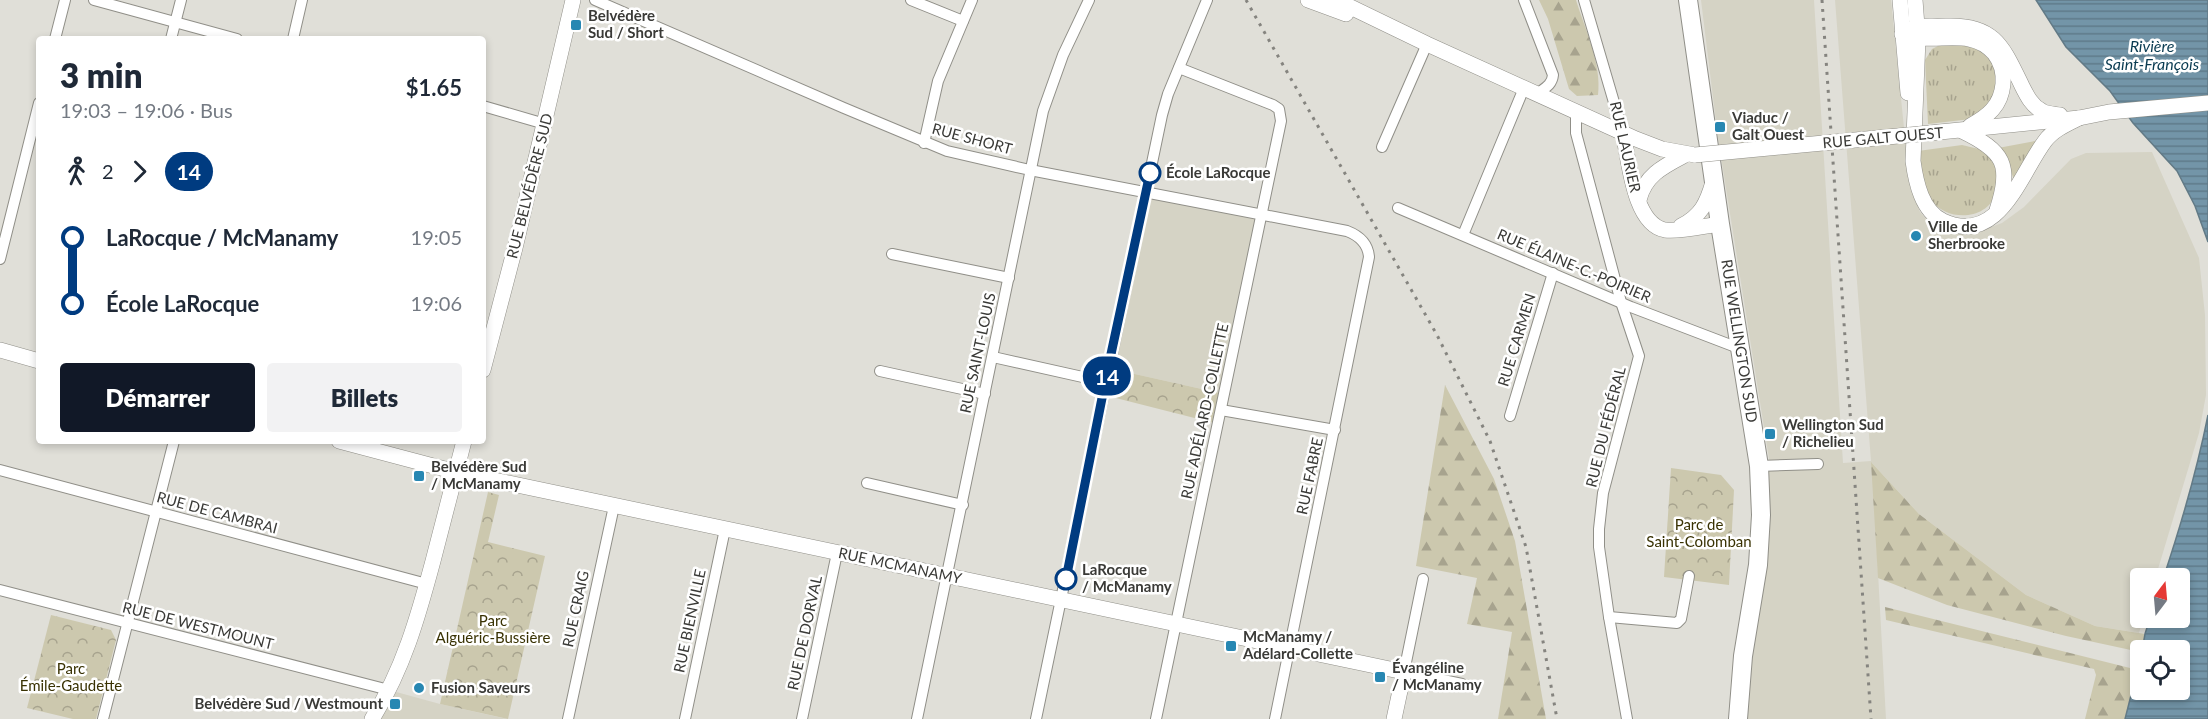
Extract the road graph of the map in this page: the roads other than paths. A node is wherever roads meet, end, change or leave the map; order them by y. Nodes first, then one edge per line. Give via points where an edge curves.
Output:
1 (65, 0) edge
2 (94, 0) edge
3 (181, 0) edge
4 (302, 0) edge
5 (573, 0) edge
6 (595, 0) edge
7 (911, 0) edge
8 (972, 0) edge
9 (1089, 0) edge
10 (1207, 0) edge
11 (1308, 0) edge
12 (1336, 0) edge
13 (1524, 0) edge
14 (1584, 0) edge
15 (1688, 0) edge
16 (1900, 0) edge
17 (1915, 0) edge
18 (963, 21) junction
19 (175, 22) junction
20 (1918, 32) junction
21 (1902, 34) junction
22 (56, 36) edge
23 (172, 36) edge
24 (226, 36) edge
25 (294, 36) edge
26 (1427, 44) junction
27 (1179, 68) junction
28 (1531, 91) junction
29 (2208, 103) edge
30 (486, 107) edge
31 (1576, 112) junction
32 (36, 116) edge
33 (2079, 118) junction
34 (545, 123) junction
35 (1962, 131) junction
36 (1623, 133) junction
37 (924, 142) junction
38 (1913, 142) junction
39 (1382, 147) dead end
40 (1690, 155) junction
41 (1030, 170) junction
42 (1714, 178) junction
43 (1146, 192) junction
44 (1638, 203) junction
45 (1398, 208) dead end
46 (1996, 213) junction
47 (1261, 215) junction
48 (1720, 224) junction
49 (1672, 230) junction
50 (1462, 235) junction
51 (1362, 240) joint
52 (892, 254) dead end
53 (0, 258) edge
54 (1553, 273) junction
55 (1009, 278) junction
56 (1621, 302) junction
57 (1741, 349) junction
58 (0, 350) edge
59 (993, 357) junction
60 (486, 358) edge
61 (36, 360) edge
62 (880, 371) dead end
63 (1105, 382) junction
64 (986, 394) junction
65 (1221, 410) junction
66 (1510, 416) dead end
67 (1335, 430) junction
68 (173, 444) edge
69 (350, 444) edge
70 (463, 444) edge
71 (1818, 464) dead end
72 (1759, 466) junction
73 (0, 470) edge
74 (456, 472) junction
75 (867, 483) dead end
76 (963, 505) junction
77 (614, 506) junction
78 (156, 512) junction
79 (725, 529) junction
80 (837, 553) junction
81 (948, 576) junction
82 (1689, 576) dead end
83 (1423, 579) dead end
84 (427, 584) junction
85 (0, 590) edge
86 (1062, 599) junction
87 (1609, 617) junction
88 (128, 623) junction
89 (1175, 623) junction
90 (1290, 646) junction
91 (1404, 672) junction
92 (1462, 684) dead end
93 (389, 690) junction
94 (103, 719) edge
95 (372, 719) edge
96 (568, 719) edge
97 (685, 719) edge
98 (802, 719) edge
99 (917, 719) edge
100 (1036, 719) edge
101 (1156, 719) edge
102 (1275, 719) edge
103 (1394, 719) edge
104 (1627, 719) edge
105 (1737, 719) edge

1 - 22 street
2 - 19 street
3 - 19 street
4 - 25 street
5 - 34 main road, RUE BELVÉDÈRE SUD
6 - 37 street, RUE SHORT
7 - 18 street
8 - 18 street
9 - 41 street, RUE SAINT-LOUIS via 1051,85
10 - 27 street
11 - 26 main road, RUE GALT OUEST
12 - 26 main road, RUE GALT OUEST
13 - 28 street via 1553,75 1548,86
14 - 36 street, RUE LAURIER
15 - 42 main road, RUE WELLINGTON SUD
16 - 21 main road
17 - 20 main road
18 - 37 street via 932,102
19 - 23 street
19 - 24 street
20 - 21 main road
20 - 33 main road via 1961,25 1981,30 2004,51 2037,108 2044,113
20 - 35 main road via 1974,40 1990,49 2000,63 2003,83 1996,106 1987,117
20 - 38 main road
21 - 38 main road
26 - 28 main road, RUE GALT OUEST
26 - 39 street
27 - 43 street via 1162,115
27 - 47 street, RUE ADÉLARD-COLLETTE via 1279,109 1281,120
28 - 31 main road, RUE GALT OUEST
28 - 50 street
29 - 33 main road, RUE GALT OUEST
30 - 34 street
31 - 36 main road, RUE GALT OUEST
31 - 56 street, RUE DU FÉDÉRAL via 1576,133
32 - 53 street
33 - 35 main road, RUE GALT OUEST
33 - 46 main road via 2045,140 2007,204
34 - 60 main road, RUE BELVÉDÈRE SUD
35 - 40 main road, RUE GALT OUEST, bridge
35 - 46 main road via 1983,141 2002,163 2005,183
36 - 40 main road, RUE GALT OUEST via 1662,149
36 - 44 main road, RUE LAURIER
37 - 41 street, RUE SHORT
38 - 46 main road via 1918,187 1935,216 1945,222 1970,226
40 - 44 main road via 1652,175 1641,190
41 - 43 street, RUE SHORT
41 - 55 street, RUE SAINT-LOUIS
42 - 48 main road, RUE WELLINGTON SUD
42 - 49 main road via 1707,204 1698,215
43 - 47 street, RUE SHORT
43 - 63 street
44 - 49 main road, RUE LAURIER via 1649,222
45 - 50 street, RUE ÉLAINE-C.-POIRIER
47 - 51 street, RUE SHORT via 1347,231
47 - 65 street, RUE ADÉLARD-COLLETTE
48 - 49 main road
48 - 57 main road, RUE WELLINGTON SUD
50 - 54 street, RUE ÉLAINE-C.-POIRIER
51 - 67 street, RUE FABRE via 1369,257
52 - 55 street
54 - 56 street, RUE ÉLAINE-C.-POIRIER
54 - 66 street, RUE CARMEN
55 - 59 street, RUE SAINT-LOUIS
56 - 57 street, RUE ÉLAINE-C.-POIRIER
56 - 87 street, RUE DU FÉDÉRAL via 1639,356 1600,512 1599,547
57 - 72 main road, RUE WELLINGTON SUD
58 - 61 main road
59 - 63 street
59 - 64 street, RUE SAINT-LOUIS
62 - 64 street
63 - 86 street
64 - 76 street, RUE SAINT-LOUIS
65 - 67 street
65 - 89 street, RUE ADÉLARD-COLLETTE
67 - 90 street, RUE FABRE
68 - 78 street
69 - 74 main road, RUE MCMANAMY
70 - 74 main road
71 - 72 street
72 - 105 main road, RUE WELLINGTON SUD via 1758,565
73 - 78 street, RUE DE CAMBRAI
74 - 77 main road, RUE MCMANAMY
74 - 84 main road
75 - 76 street
76 - 81 street, RUE SAINT-LOUIS
77 - 79 main road, RUE MCMANAMY
77 - 96 street, RUE CRAIG
78 - 84 street, RUE DE CAMBRAI
78 - 88 street
79 - 80 main road, RUE MCMANAMY
79 - 97 street, RUE BIENVILLE
80 - 81 main road, RUE MCMANAMY
80 - 98 street, RUE DE DORVAL
81 - 86 main road, RUE MCMANAMY
81 - 99 street, RUE SAINT-LOUIS
82 - 87 street via 1677,623
83 - 91 street
84 - 93 main road via 404,659
85 - 88 street, RUE DE WESTMOUNT
86 - 89 main road, RUE MCMANAMY
86 - 100 street
87 - 104 street, RUE DU FÉDÉRAL
88 - 93 street, RUE DE WESTMOUNT
88 - 94 street
89 - 90 main road, RUE MCMANAMY
89 - 101 street, RUE ADÉLARD-COLLETTE
90 - 91 main road, RUE MCMANAMY
90 - 102 street, RUE FABRE
91 - 92 street, RUE MCMANAMY
91 - 103 main road
93 - 95 main road

